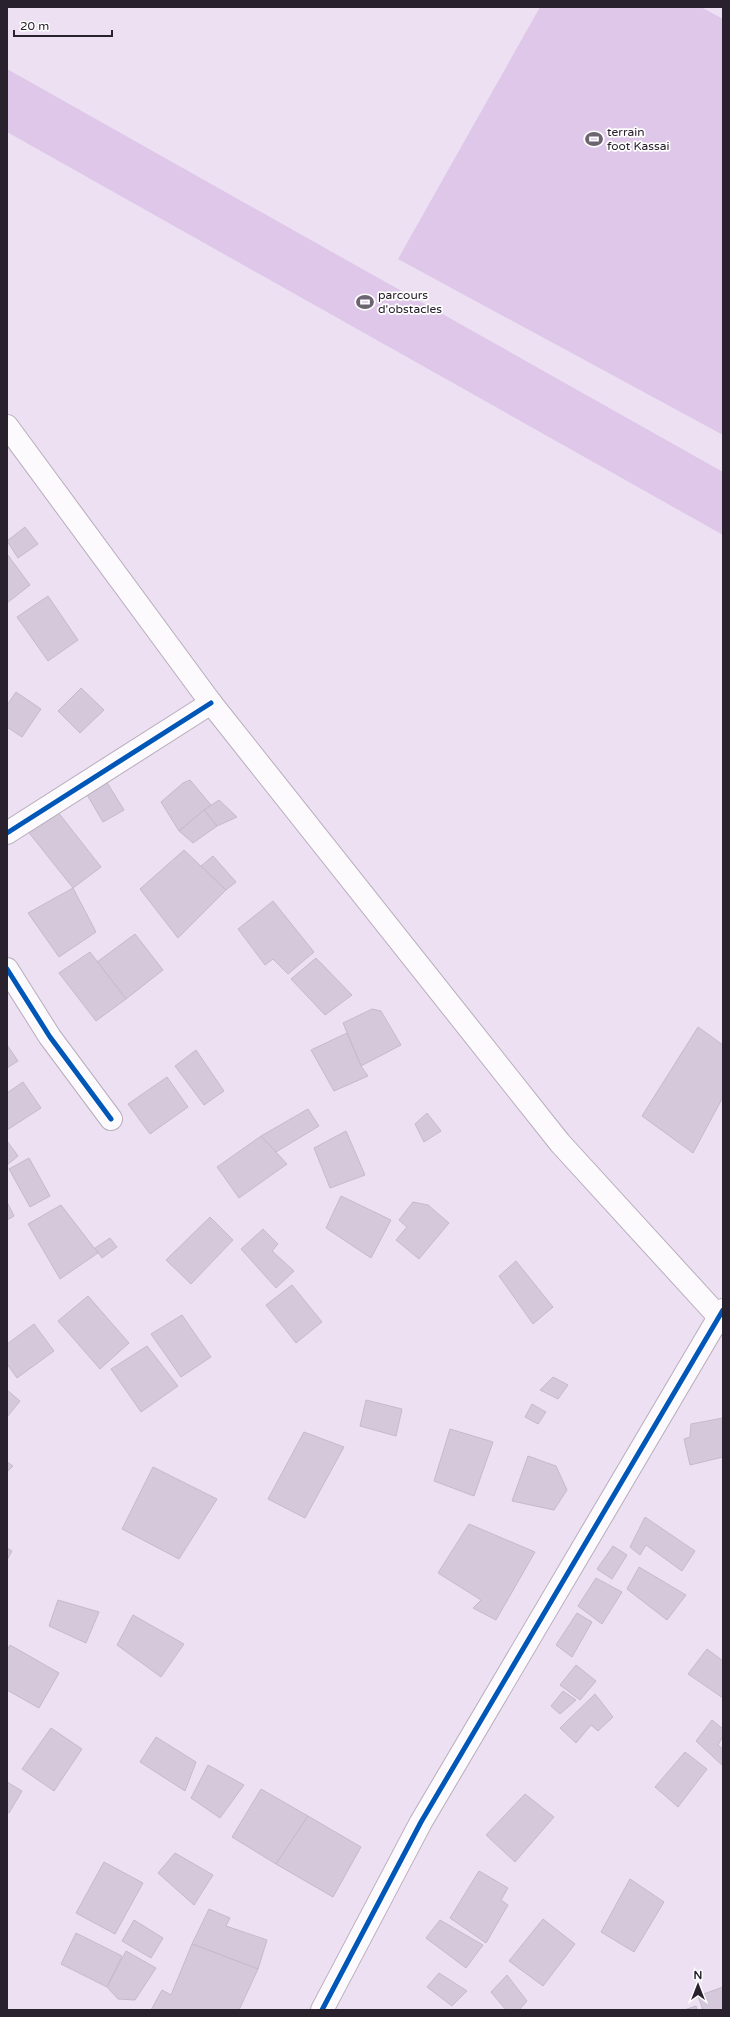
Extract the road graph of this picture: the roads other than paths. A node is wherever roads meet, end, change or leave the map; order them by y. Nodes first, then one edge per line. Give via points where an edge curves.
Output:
1 (7, 426) edge
2 (211, 703) junction
3 (7, 833) edge
4 (7, 969) edge
5 (111, 1119) dead end
6 (722, 1317) edge
7 (322, 2010) edge

1 - 2 street
2 - 3 street
2 - 6 street via 560,1143
4 - 5 street via 50,1037
6 - 7 street via 421,1822

